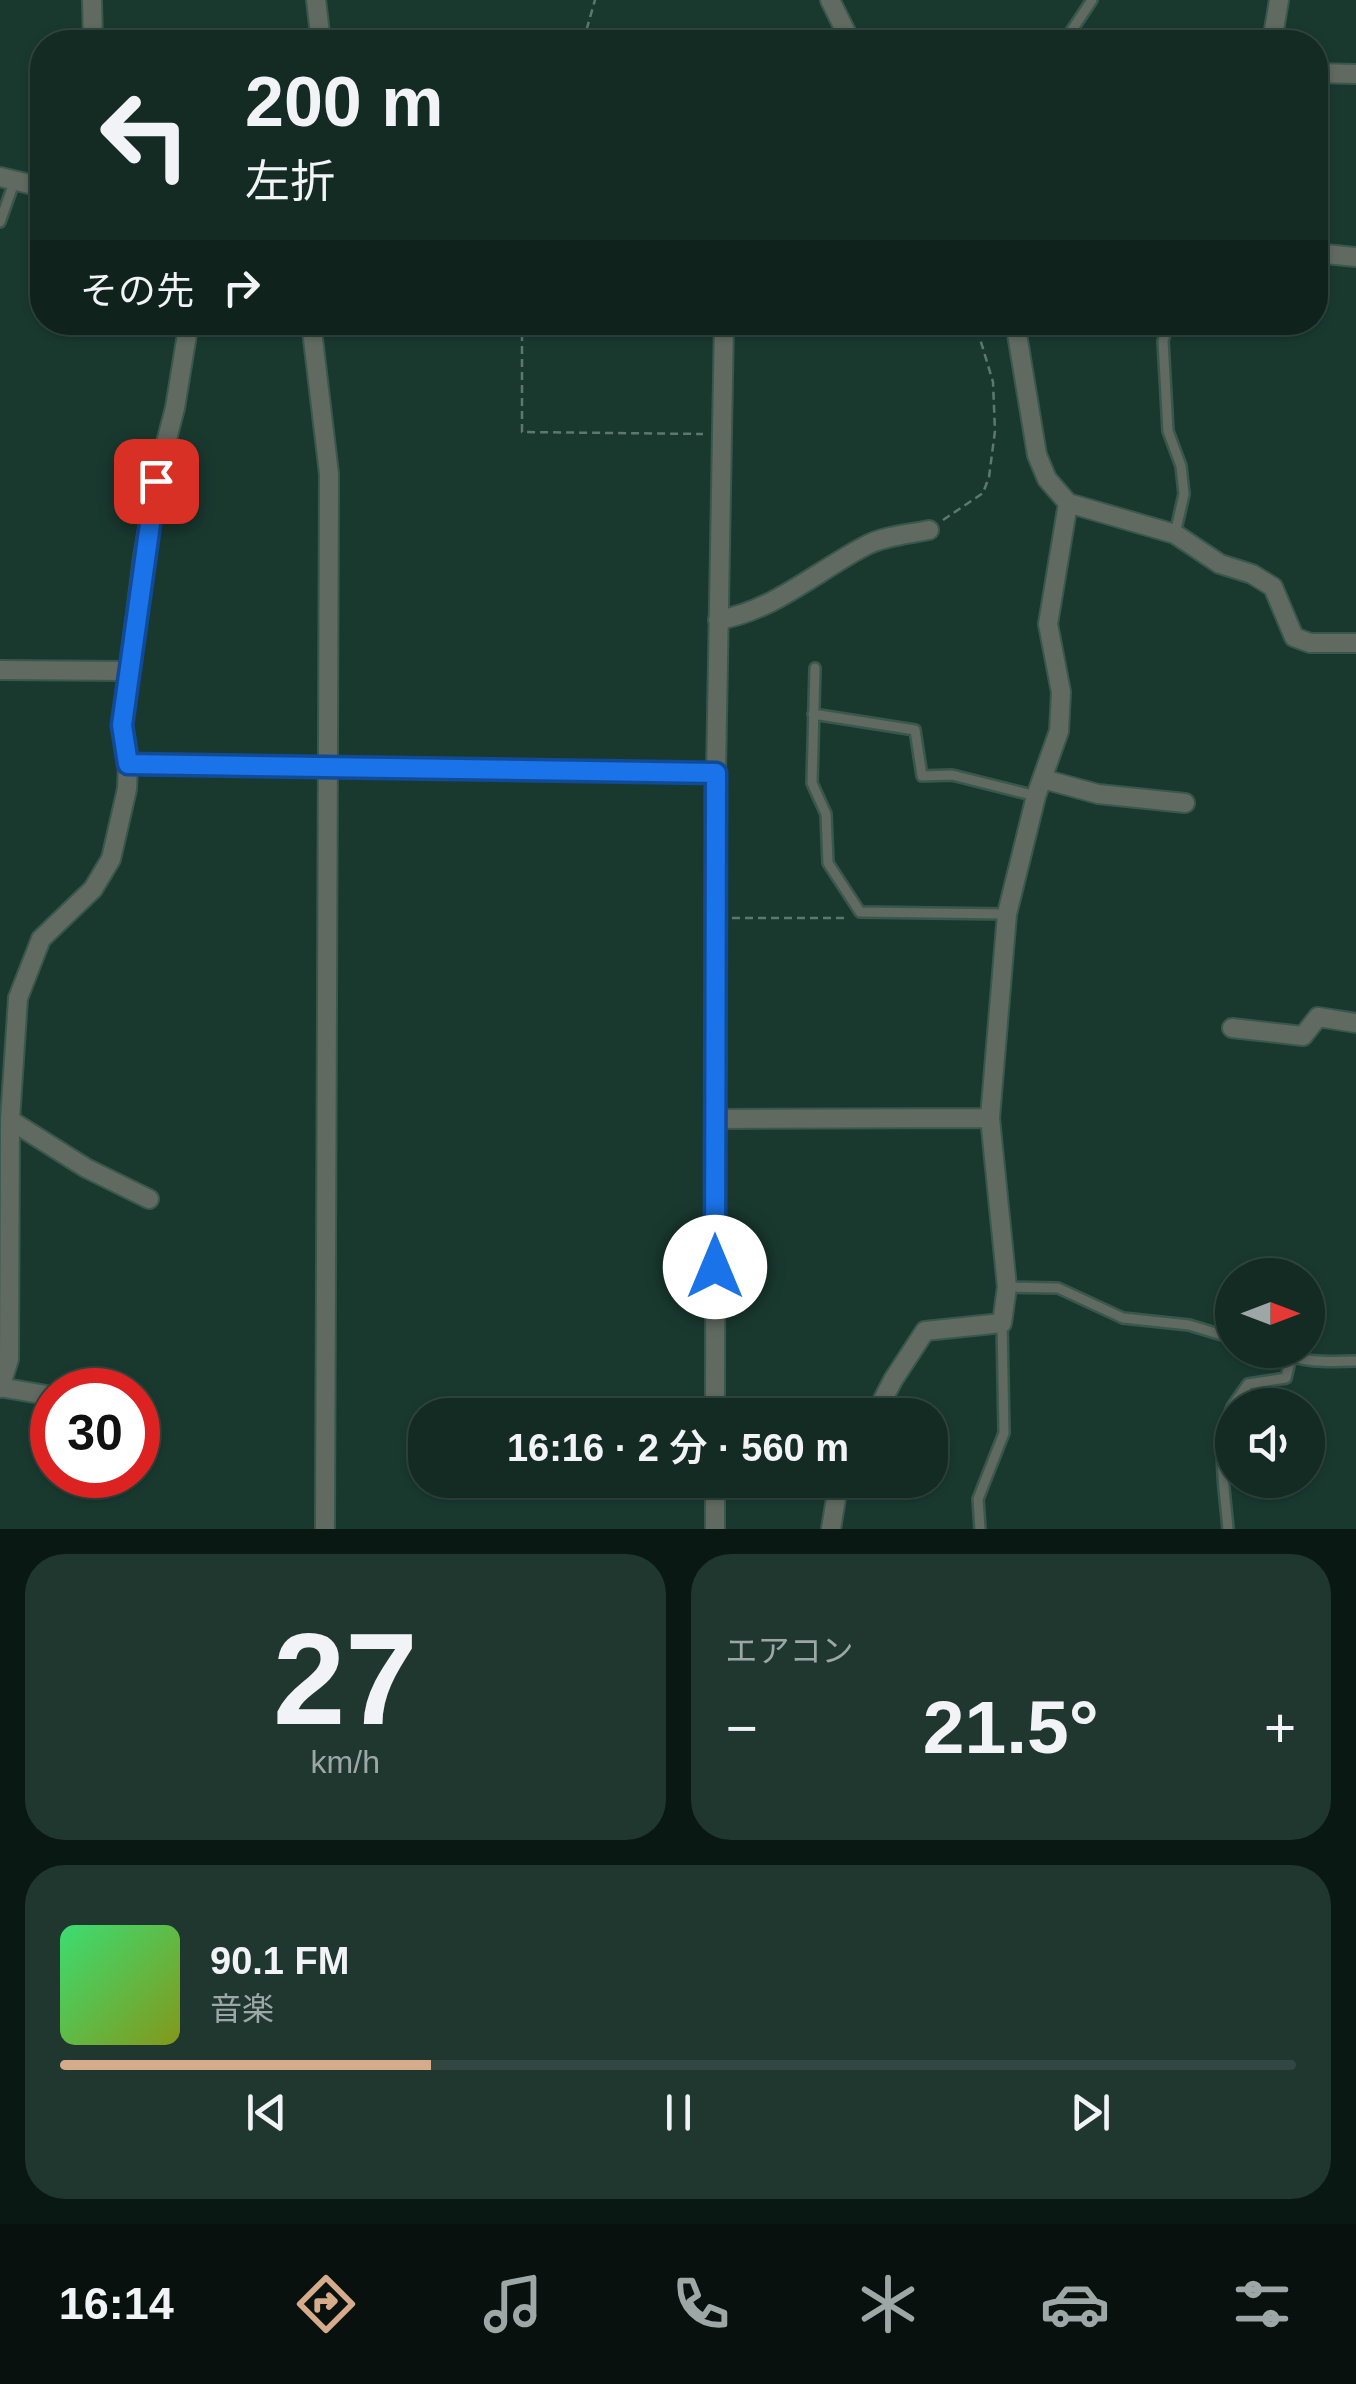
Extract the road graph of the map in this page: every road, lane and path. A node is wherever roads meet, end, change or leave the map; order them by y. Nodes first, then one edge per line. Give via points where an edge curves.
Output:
1 (92, 0) edge
2 (316, 0) edge
3 (595, 0) edge
4 (830, 0) edge
5 (1092, 0) edge
6 (1279, 0) edge
7 (93, 30) edge
8 (320, 30) edge
9 (586, 30) edge
10 (845, 30) edge
11 (1072, 30) edge
12 (1274, 30) edge
13 (1328, 73) edge
14 (1356, 74) edge
15 (7, 179) edge
16 (0, 222) edge
17 (1328, 254) edge
18 (1356, 257) edge
19 (187, 335) edge
20 (313, 335) edge
21 (522, 335) edge
22 (724, 335) edge
23 (979, 335) edge
24 (1017, 335) edge
25 (1165, 335) edge
26 (721, 434) junction
27 (1068, 502) junction
28 (929, 530) joint
29 (1175, 534) junction
30 (718, 620) junction
31 (1356, 643) edge
32 (815, 668) dead end
33 (0, 670) edge
34 (128, 671) junction
35 (814, 714) junction
36 (128, 764) junction
37 (326, 766) junction
38 (716, 773) junction
39 (1040, 788) junction
40 (1186, 803) dead end
41 (860, 912) junction
42 (1007, 914) junction
43 (715, 918) junction
44 (1356, 1023) edge
45 (1232, 1028) dead end
46 (0, 1051) edge
47 (12, 1066) junction
48 (990, 1118) junction
49 (715, 1119) junction
50 (10, 1120) junction
51 (149, 1199) dead end
52 (1007, 1287) junction
53 (1002, 1323) junction
54 (1215, 1333) edge
55 (1356, 1361) edge
56 (1325, 1362) edge
57 (1288, 1368) edge
58 (0, 1388) edge
59 (1243, 1388) edge
60 (30, 1393) edge
61 (715, 1398) edge
62 (884, 1398) edge
63 (715, 1498) edge
64 (836, 1498) edge
65 (1226, 1498) edge
66 (325, 1529) edge
67 (715, 1529) edge
68 (832, 1529) edge
69 (980, 1529) edge
70 (1228, 1529) edge

1 - 7 street
2 - 8 street
3 - 9 path
4 - 10 street
5 - 11 lane
6 - 12 street
13 - 14 street
15 - 16 lane
17 - 18 street
19 - 34 street
20 - 37 street via 329,474
21 - 26 path via 522,432
22 - 26 street
23 - 28 path via 993,382 989,478 983,494
24 - 27 street via 1037,455
25 - 29 lane via 1168,430 1184,494
26 - 30 street
27 - 29 street
27 - 39 street via 1048,624 1061,692 1058,731
28 - 30 street via 870,543 740,616
29 - 31 street via 1273,587 1294,637
30 - 38 street
32 - 35 lane
33 - 34 street
34 - 36 street via 122,725
35 - 39 lane via 914,730 922,776 952,774
35 - 41 lane via 812,782 826,814 828,863
36 - 37 street
36 - 47 street via 111,859 32,958 18,998
37 - 38 street
37 - 66 street
38 - 43 street
39 - 40 street
39 - 42 street
41 - 42 lane
41 - 43 path via 845,920
42 - 48 street
43 - 49 street
44 - 45 street via 1318,1018 1304,1036
46 - 47 street
47 - 50 street
48 - 49 street
48 - 52 street
49 - 61 street
50 - 51 street
50 - 58 street via 8,1359
52 - 53 street
52 - 54 lane via 1058,1288 1123,1318
53 - 62 street via 925,1332
53 - 69 lane via 1004,1433 978,1499
55 - 56 lane
57 - 59 lane via 1286,1378
58 - 60 street
63 - 67 street
64 - 68 street
65 - 70 lane

